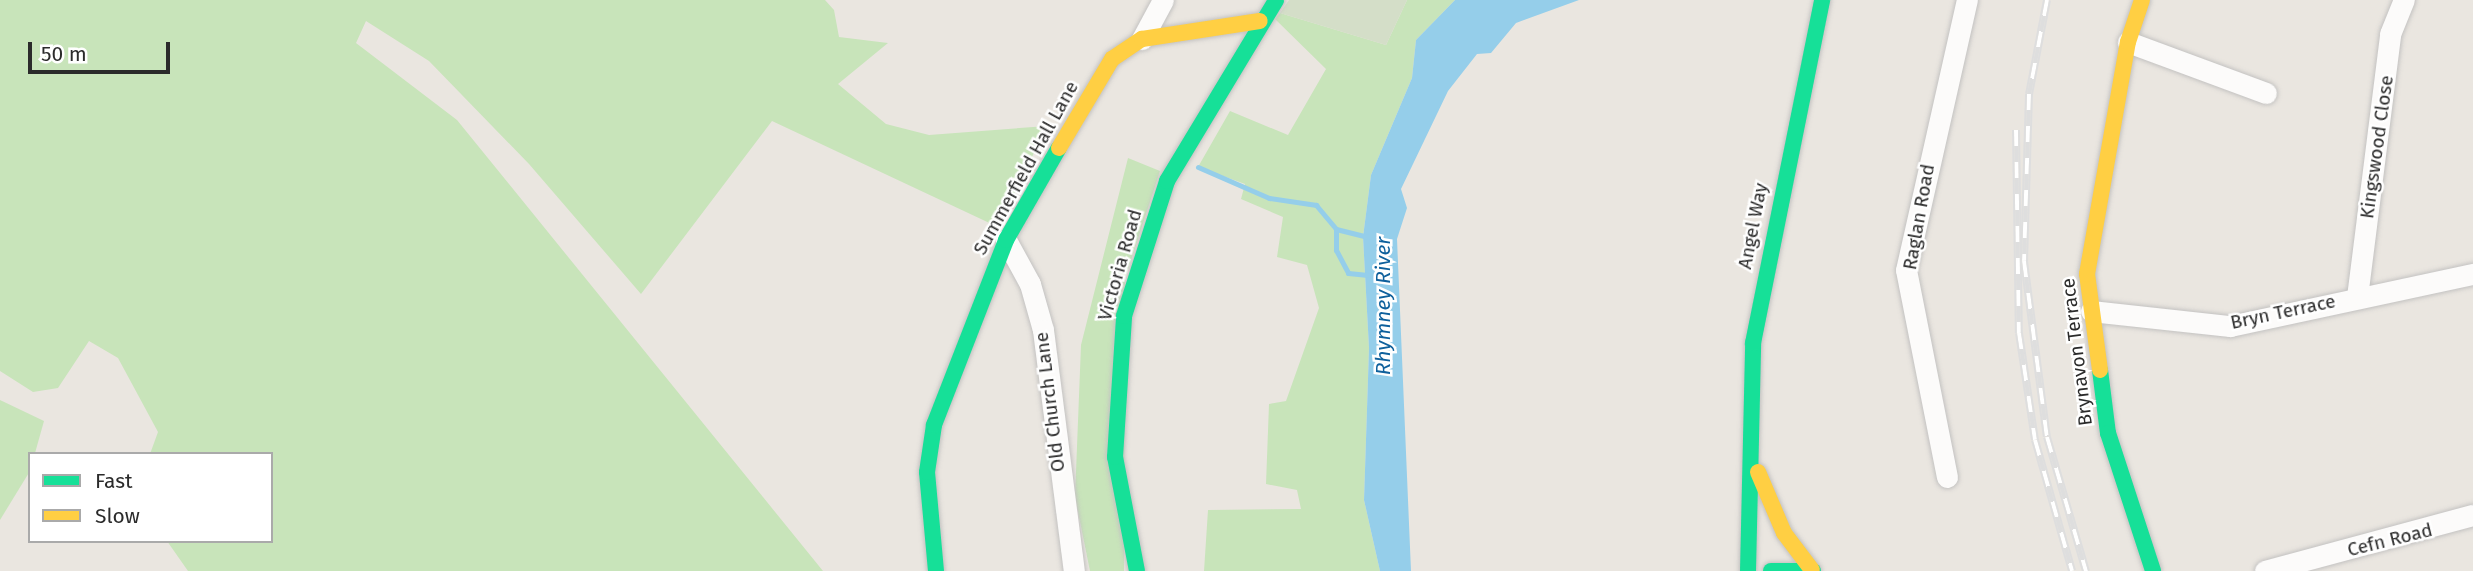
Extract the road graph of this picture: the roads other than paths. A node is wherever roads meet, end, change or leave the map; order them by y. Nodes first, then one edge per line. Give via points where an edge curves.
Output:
1 (1276, 0) edge
2 (1822, 0) edge
3 (1967, 0) edge
4 (2142, 0) edge
5 (2404, 0) edge
6 (1167, 1) edge
7 (1259, 21) junction
8 (1142, 39) junction
9 (2128, 42) junction
10 (2266, 93) dead end
11 (1006, 240) junction
12 (2473, 274) edge
13 (2357, 297) junction
14 (2091, 311) junction
15 (1755, 463) junction
16 (1947, 477) dead end
17 (2473, 515) edge
18 (936, 571) edge
19 (1074, 571) edge
20 (1137, 571) edge
21 (1748, 571) edge
22 (1771, 571) edge
23 (1813, 571) edge
24 (2153, 571) edge
25 (2265, 571) edge

1 - 7 main road, Victoria Road
2 - 15 main road, Angel Way via 1753,343
3 - 16 street, Raglan Road via 1906,270
4 - 9 main road, Brynavon Terrace
5 - 13 street, Kingswood Close via 2390,34
6 - 8 street
7 - 8 main road, Summerfield Hall Lane
7 - 20 main road, Victoria Road via 1167,181 1124,316 1115,457
8 - 11 main road, Summerfield Hall Lane via 1112,59
9 - 10 street
9 - 14 main road, Brynavon Terrace via 2087,274
11 - 18 main road, Summerfield Hall Lane via 934,425 927,472
11 - 19 street, Old Church Lane via 1030,284 1043,330
12 - 13 street, Bryn Terrace
13 - 14 street, Bryn Terrace via 2230,326
14 - 24 main road, Brynavon Terrace via 2108,433
15 - 21 main road, Angel Way
15 - 23 main road, Angel Way via 1784,533
17 - 25 street, Cefn Road
22 - 23 main road

